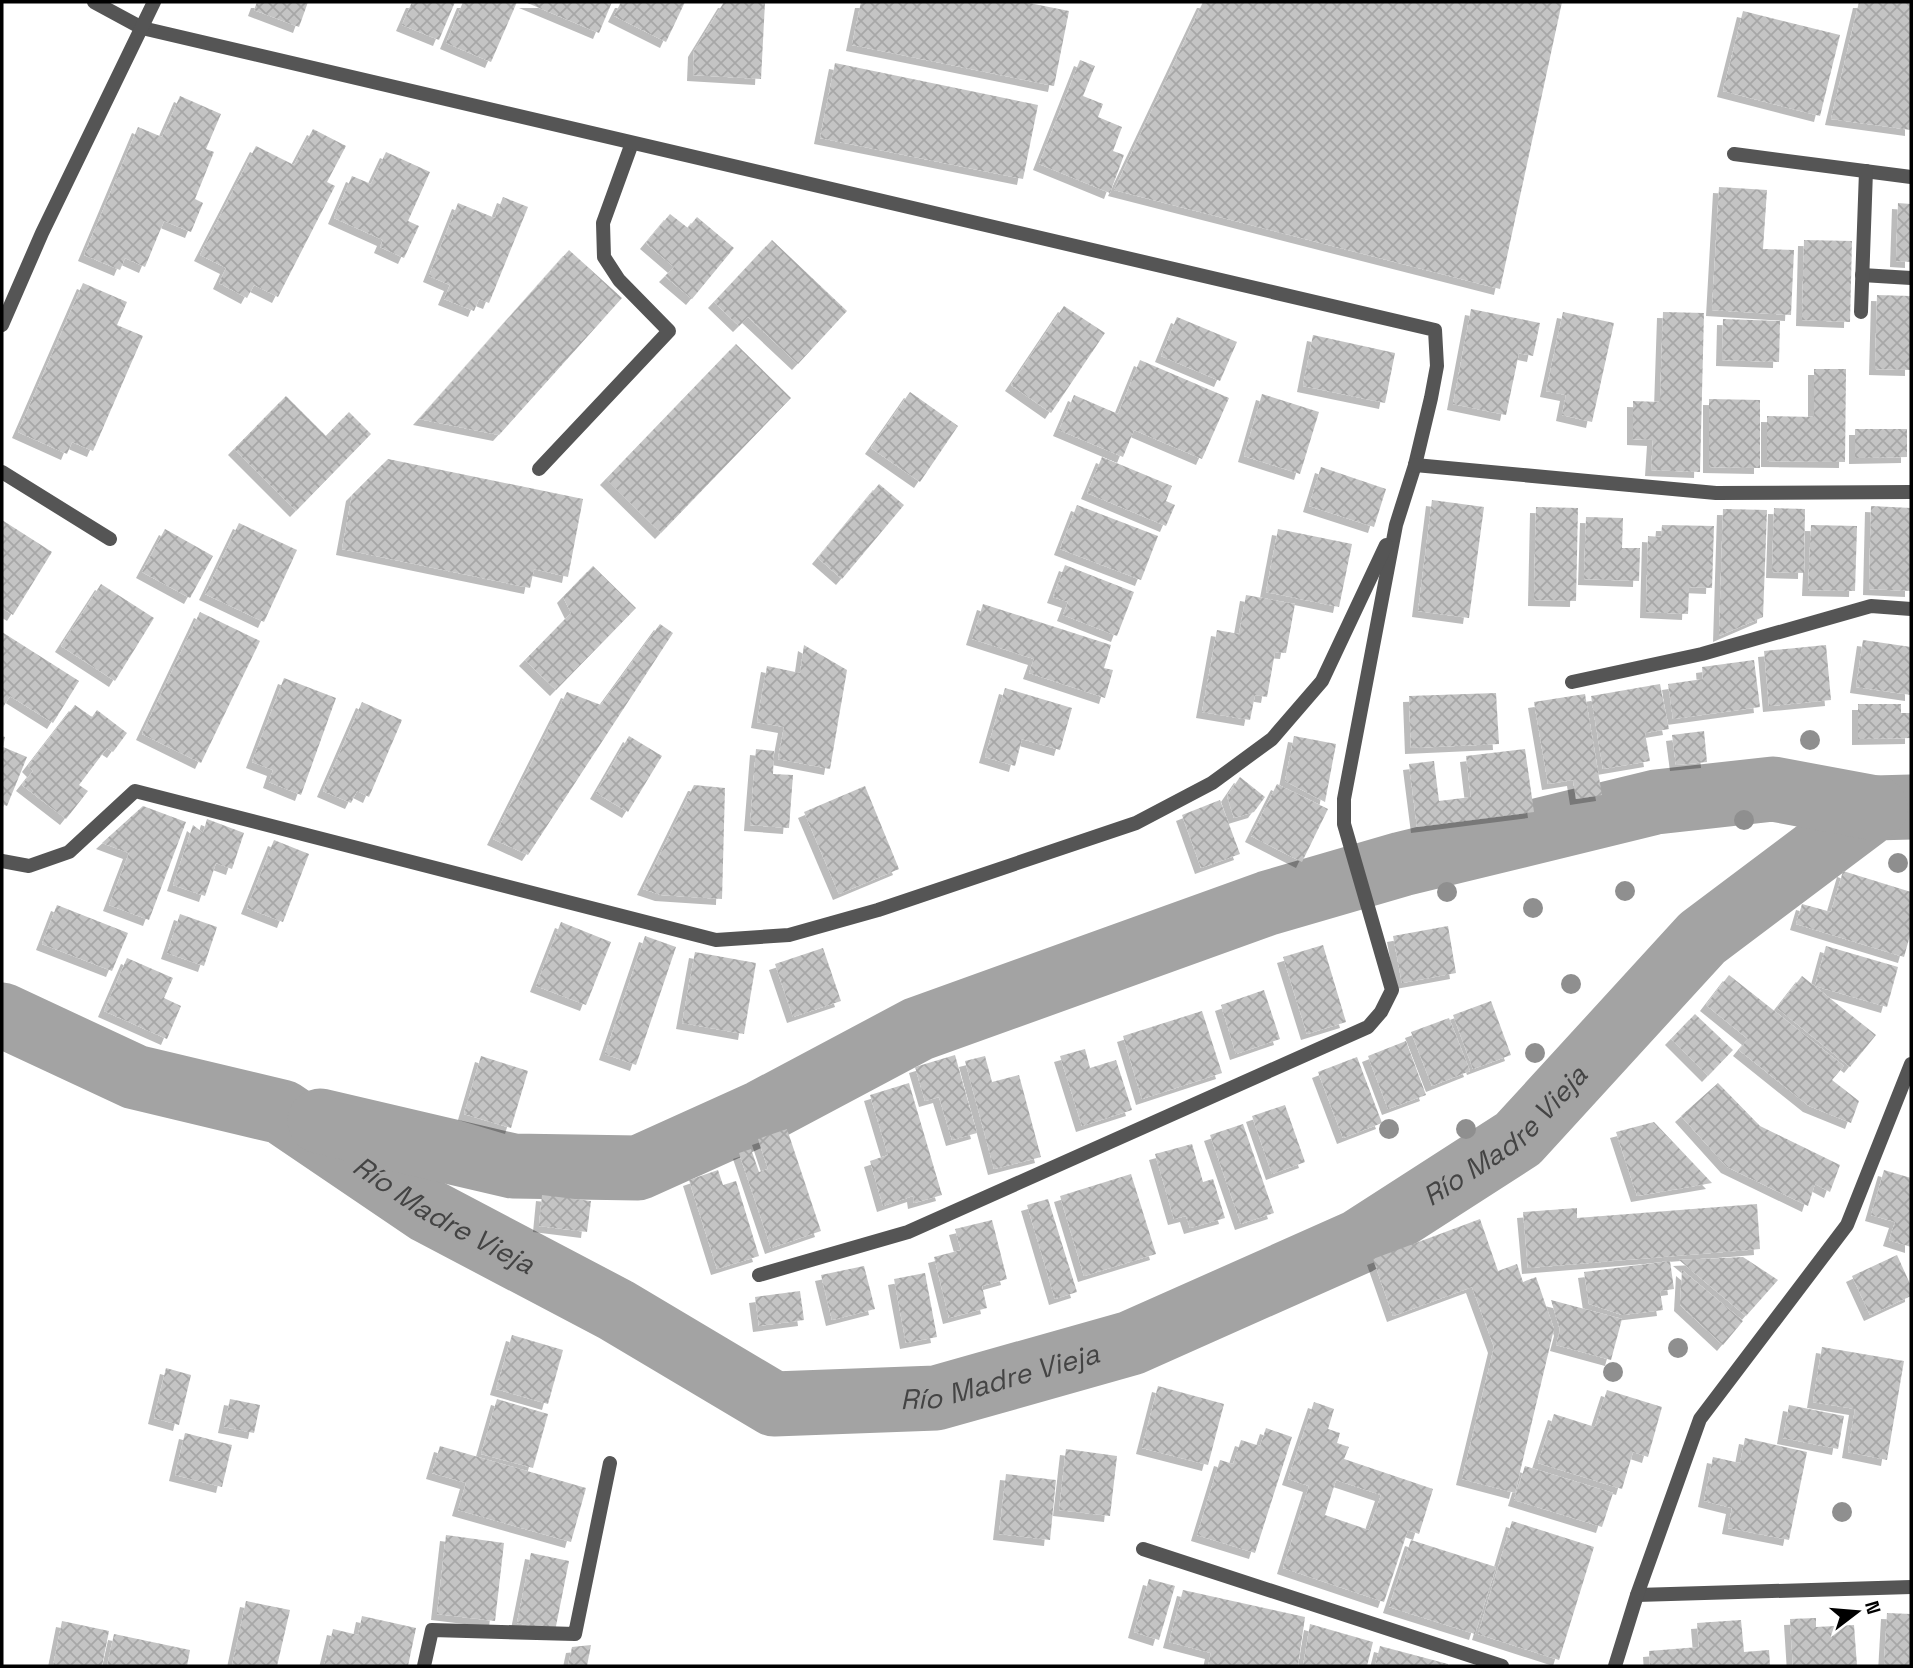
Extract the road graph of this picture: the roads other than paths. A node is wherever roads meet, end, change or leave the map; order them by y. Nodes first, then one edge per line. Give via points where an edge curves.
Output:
1 (94, 2) edge
2 (154, 2) edge
3 (142, 28) junction
4 (632, 143) junction
5 (1734, 154) dead end
6 (1866, 171) junction
7 (1911, 177) edge
8 (1862, 275) junction
9 (1911, 278) edge
10 (1861, 312) dead end
11 (2, 325) edge
12 (1415, 465) junction
13 (539, 469) dead end
14 (2, 471) edge
15 (1911, 492) edge
16 (1396, 525) junction
17 (110, 538) dead end
18 (1911, 609) edge
19 (1572, 682) dead end
20 (2, 861) edge
21 (1911, 1064) edge
22 (759, 1275) dead end
23 (610, 1463) dead end
24 (1143, 1549) dead end
25 (1911, 1587) edge
26 (1637, 1595) junction
27 (424, 1666) edge
28 (1502, 1666) edge
29 (1615, 1666) edge

1 - 3 street
2 - 3 street
3 - 4 street
3 - 11 street
4 - 12 street via 1435,330 1437,366
4 - 13 street via 603,223 604,257 619,280 669,331
5 - 6 street
6 - 7 street
6 - 8 street
8 - 9 street
8 - 10 street
12 - 15 street via 1716,493
12 - 16 street
14 - 17 street
16 - 20 street via 1322,681 1272,739 1212,783 1136,823 878,910 789,935 716,940 135,791 69,852 29,866
16 - 22 street via 1344,799 1344,824 1392,990 1381,1012 1368,1027 908,1233
18 - 19 street via 1871,606 1702,654
21 - 26 street via 1847,1225 1700,1419
23 - 27 street via 575,1634 432,1630
24 - 28 street
25 - 26 street
26 - 29 street

